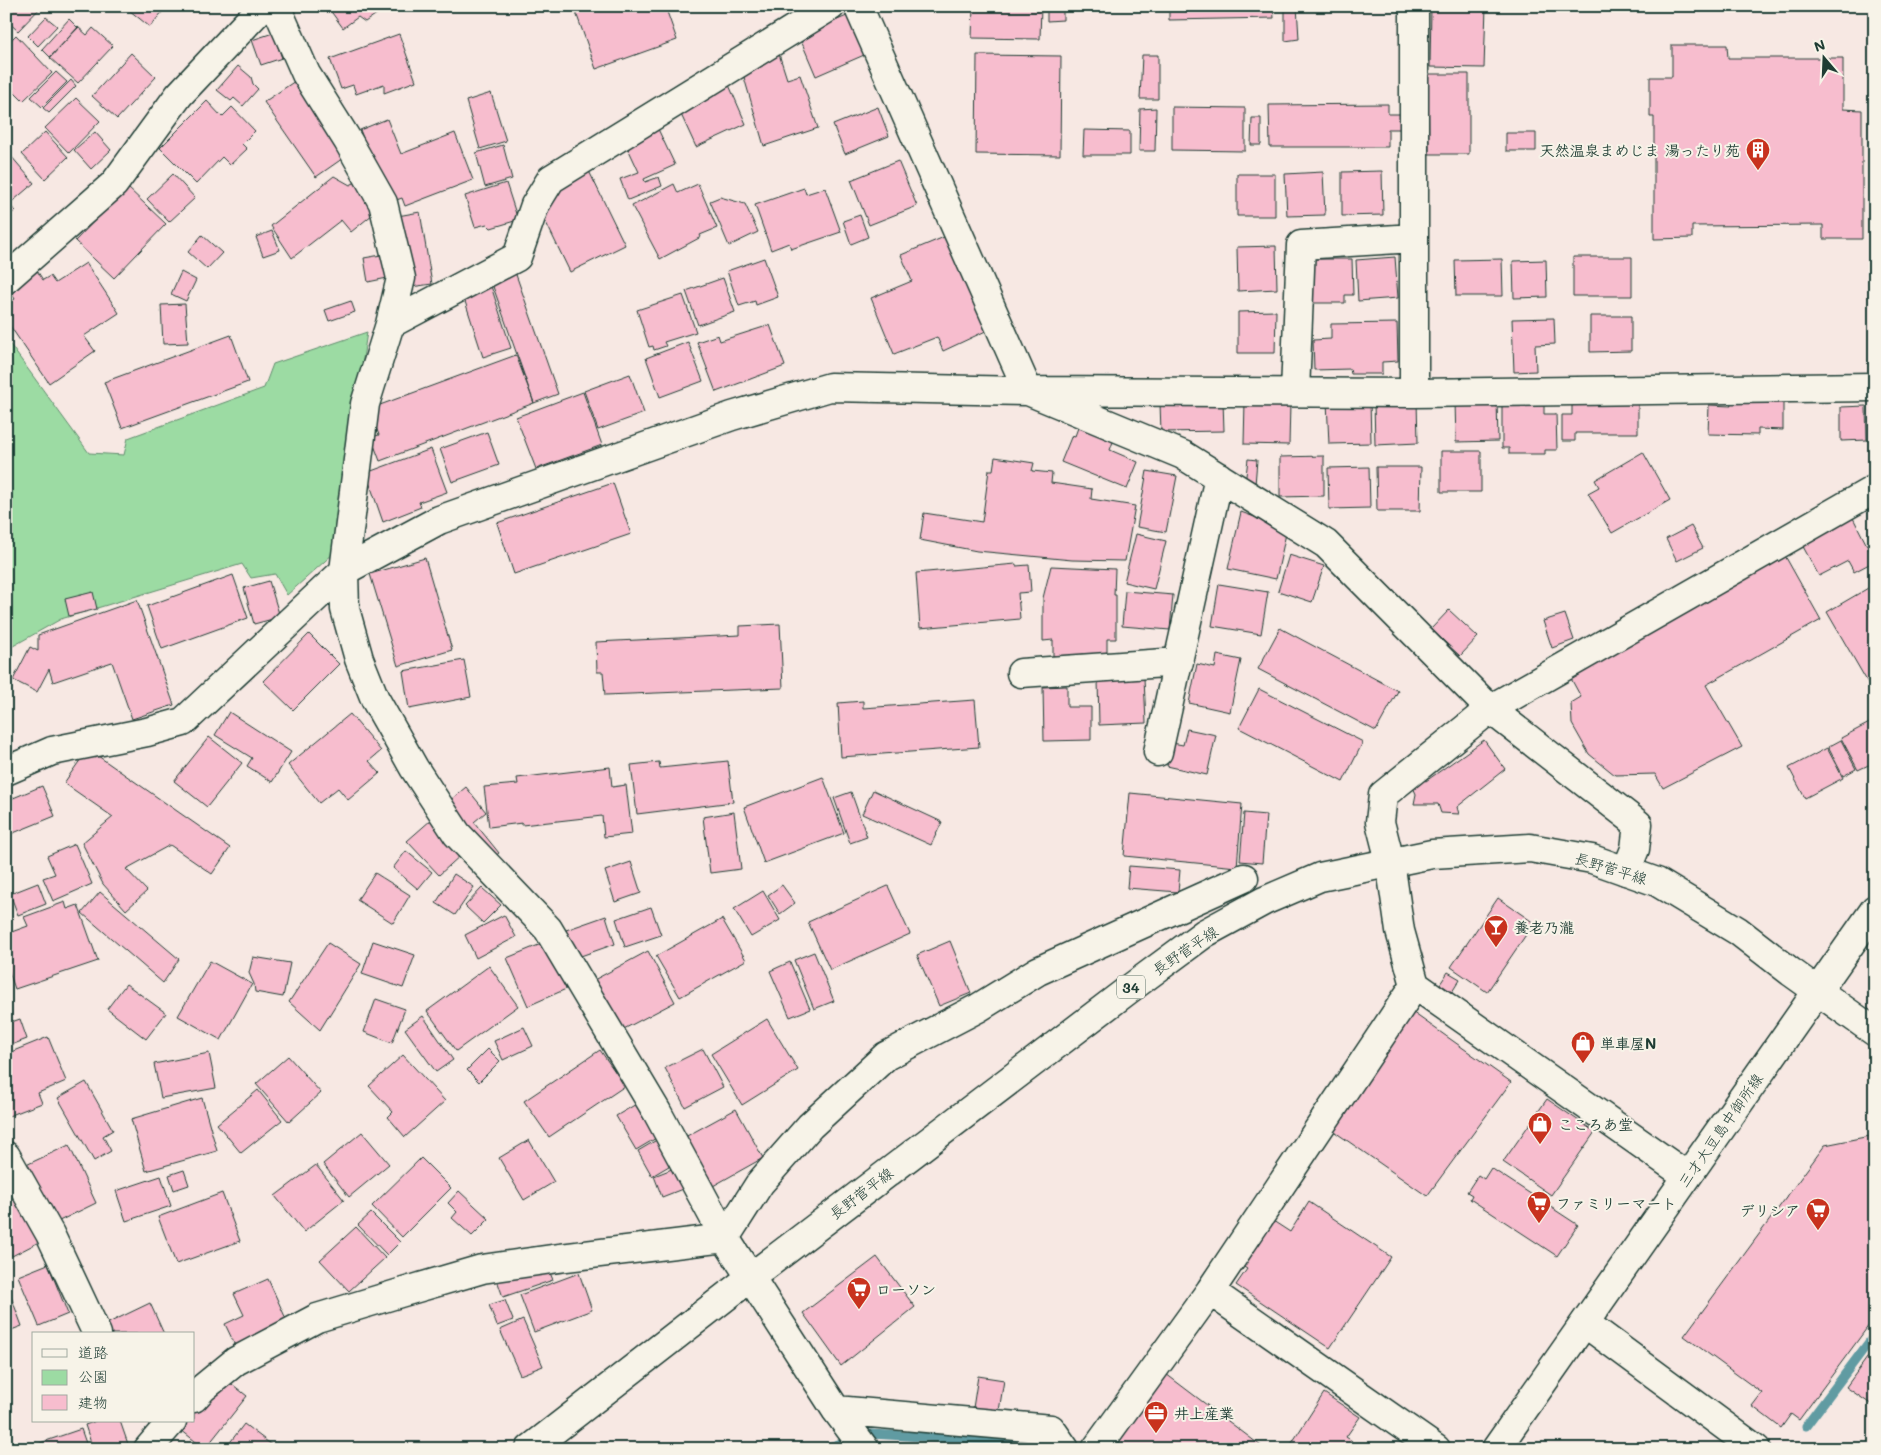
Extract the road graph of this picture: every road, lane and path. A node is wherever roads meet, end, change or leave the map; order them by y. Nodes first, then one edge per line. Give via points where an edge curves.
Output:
1 (263, 6) edge
2 (276, 6) edge
3 (831, 6) edge
4 (858, 6) edge
5 (1414, 6) edge
6 (1414, 238) junction
7 (6, 280) edge
8 (390, 324) junction
9 (1875, 386) edge
10 (1028, 390) junction
11 (1295, 392) junction
12 (1414, 392) junction
13 (1219, 477) junction
14 (1875, 489) edge
15 (344, 571) junction
16 (1179, 662) junction
17 (1021, 673) dead end
18 (1490, 709) junction
19 (1158, 752) dead end
20 (6, 771) edge
21 (1390, 861) junction
22 (1626, 871) junction
23 (1244, 878) dead end
24 (1875, 909) edge
25 (1415, 985) junction
26 (1818, 991) junction
27 (1875, 1032) edge
28 (6, 1156) edge
29 (1687, 1176) junction
30 (725, 1238) junction
31 (752, 1277) junction
32 (1210, 1291) junction
33 (1585, 1323) junction
34 (96, 1332) edge
35 (195, 1397) edge
36 (840, 1416) junction
37 (171, 1422) edge
38 (147, 1438) edge
39 (530, 1449) edge
40 (865, 1449) edge
41 (1065, 1449) edge
42 (1096, 1449) edge
43 (1436, 1449) edge
44 (1496, 1449) edge
45 (1756, 1449) edge

1 - 7 street via 179,95 114,184
2 - 8 street via 306,74 383,203 401,278
3 - 8 street via 551,179 535,205 517,257
4 - 10 street
5 - 6 street
6 - 11 street via 1301,245
6 - 12 street
8 - 15 street via 365,404
9 - 12 street
10 - 11 street
10 - 13 street via 1183,455
10 - 15 street via 830,387 732,416 439,520
11 - 12 street
13 - 16 street
13 - 18 street via 1326,544
14 - 18 street
15 - 20 street via 183,722 52,751
15 - 30 street via 345,609 374,699 457,834 548,929 657,1112
16 - 17 street
16 - 19 street
18 - 21 street via 1383,795 1380,822
18 - 22 street via 1638,824 1635,849
21 - 22 street, 長野菅平線 / 34 via 1432,854 1530,848 1592,858
21 - 25 street via 1400,931
21 - 31 street, 長野菅平線 / 34 via 1320,877 1264,901 1205,933
22 - 26 street, 長野菅平線 / 34 via 1658,882 1738,931
23 - 30 street via 1038,971 978,1008 886,1056 810,1126 760,1183
24 - 26 street, 三才大豆島中御所線
25 - 29 street
25 - 32 street
26 - 27 street, 長野菅平線 / 34
26 - 29 street, 三才大豆島中御所線
28 - 34 street via 50,1234
29 - 33 street, 三才大豆島中御所線
30 - 31 street
30 - 35 street via 482,1270 391,1295 316,1318 236,1361
31 - 36 street
31 - 39 street, 長野菅平線 / 34
32 - 42 street
32 - 43 street
33 - 44 street, 三才大豆島中御所線
33 - 45 street
36 - 40 street
36 - 41 street via 1051,1429
37 - 38 street

